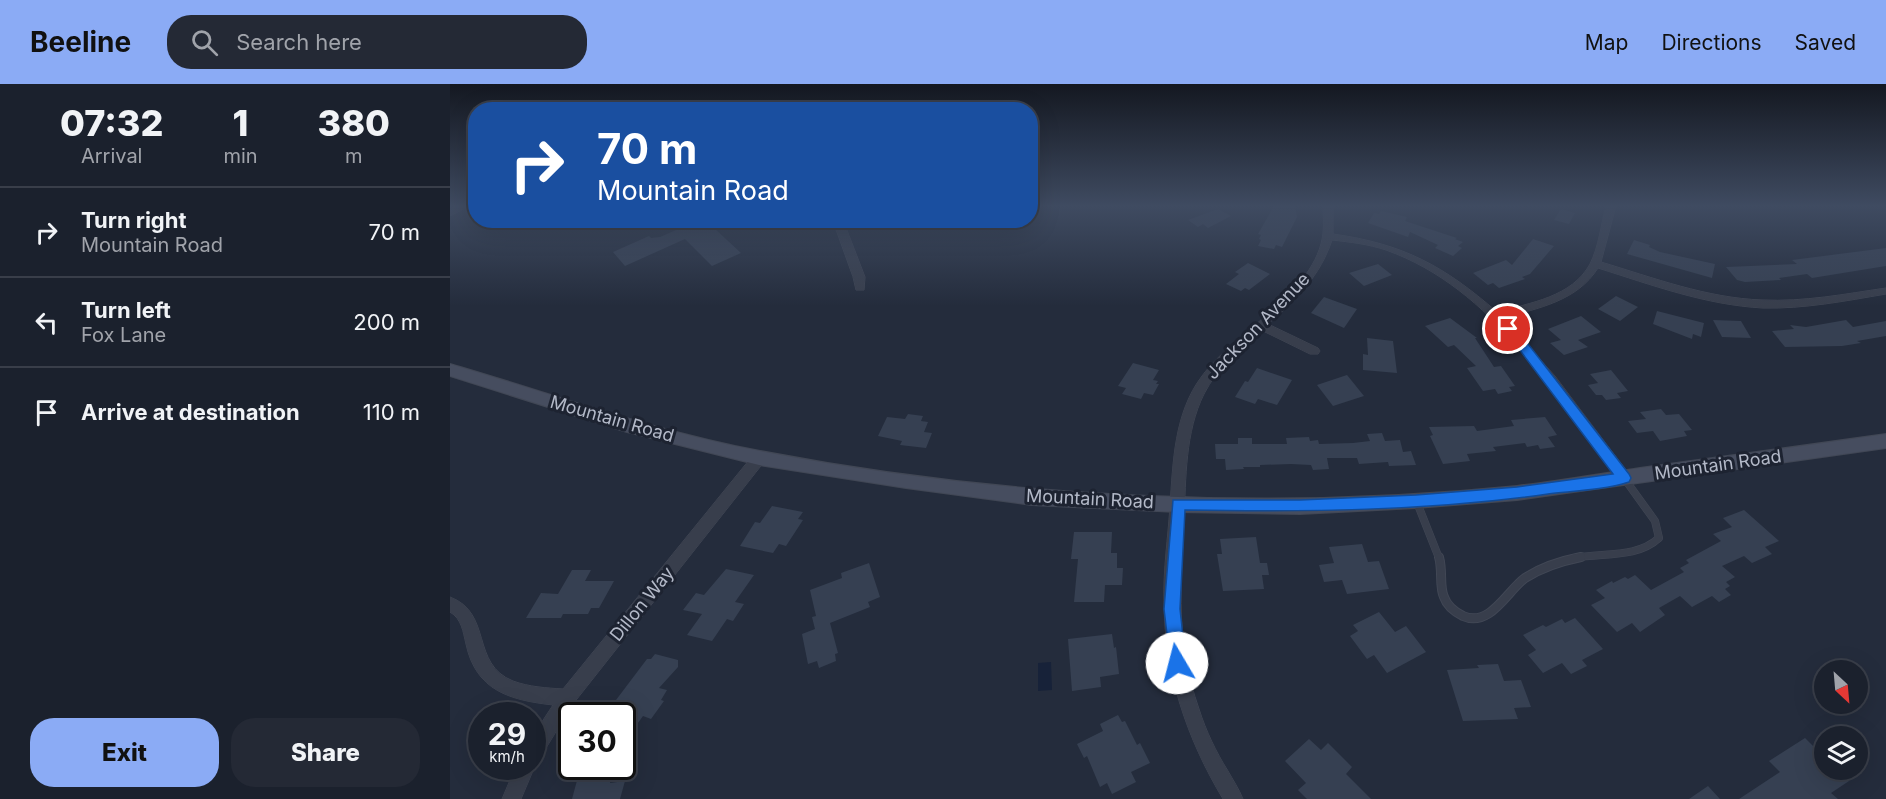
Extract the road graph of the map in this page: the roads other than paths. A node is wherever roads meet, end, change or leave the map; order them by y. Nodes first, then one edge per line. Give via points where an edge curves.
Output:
1 (845, 239) edge
2 (1327, 239) edge
3 (1351, 239) edge
4 (1602, 239) edge
5 (1595, 263) junction
6 (860, 288) dead end
7 (1886, 291) edge
8 (1495, 316) junction
9 (1261, 325) junction
10 (1314, 351) dead end
11 (450, 370) edge
12 (1886, 441) edge
13 (759, 458) junction
14 (1624, 478) junction
15 (1416, 500) junction
16 (1178, 504) junction
17 (450, 604) edge
18 (567, 698) junction
19 (546, 732) edge
20 (520, 780) edge
21 (511, 799) edge
22 (1234, 799) edge

1 - 6 street
2 - 9 street, Jackson Avenue via 1303,284
3 - 8 street via 1410,256 1449,278
4 - 5 street
5 - 7 street via 1737,302 1797,303
5 - 8 street via 1586,277 1558,297
8 - 14 street via 1520,342
9 - 10 street
9 - 16 street, Jackson Avenue via 1216,365 1196,397 1182,436
11 - 13 street, Mountain Road via 627,426
12 - 14 street, Mountain Road
13 - 16 street, Mountain Road via 1032,497
13 - 18 street, Dillon Way
14 - 15 street, Mountain Road via 1517,493
14 - 15 lane via 1654,521 1659,538 1655,543 1636,550 1573,558 1544,568 1512,589 1492,613 1472,620 1454,612 1443,596 1440,561
15 - 16 street, Mountain Road via 1300,506
16 - 22 street, Jackson Avenue via 1172,609 1180,681 1190,716 1212,764
17 - 18 street via 465,614 471,625 477,661 489,675 521,692
18 - 19 street, Dillon Way
20 - 21 street

